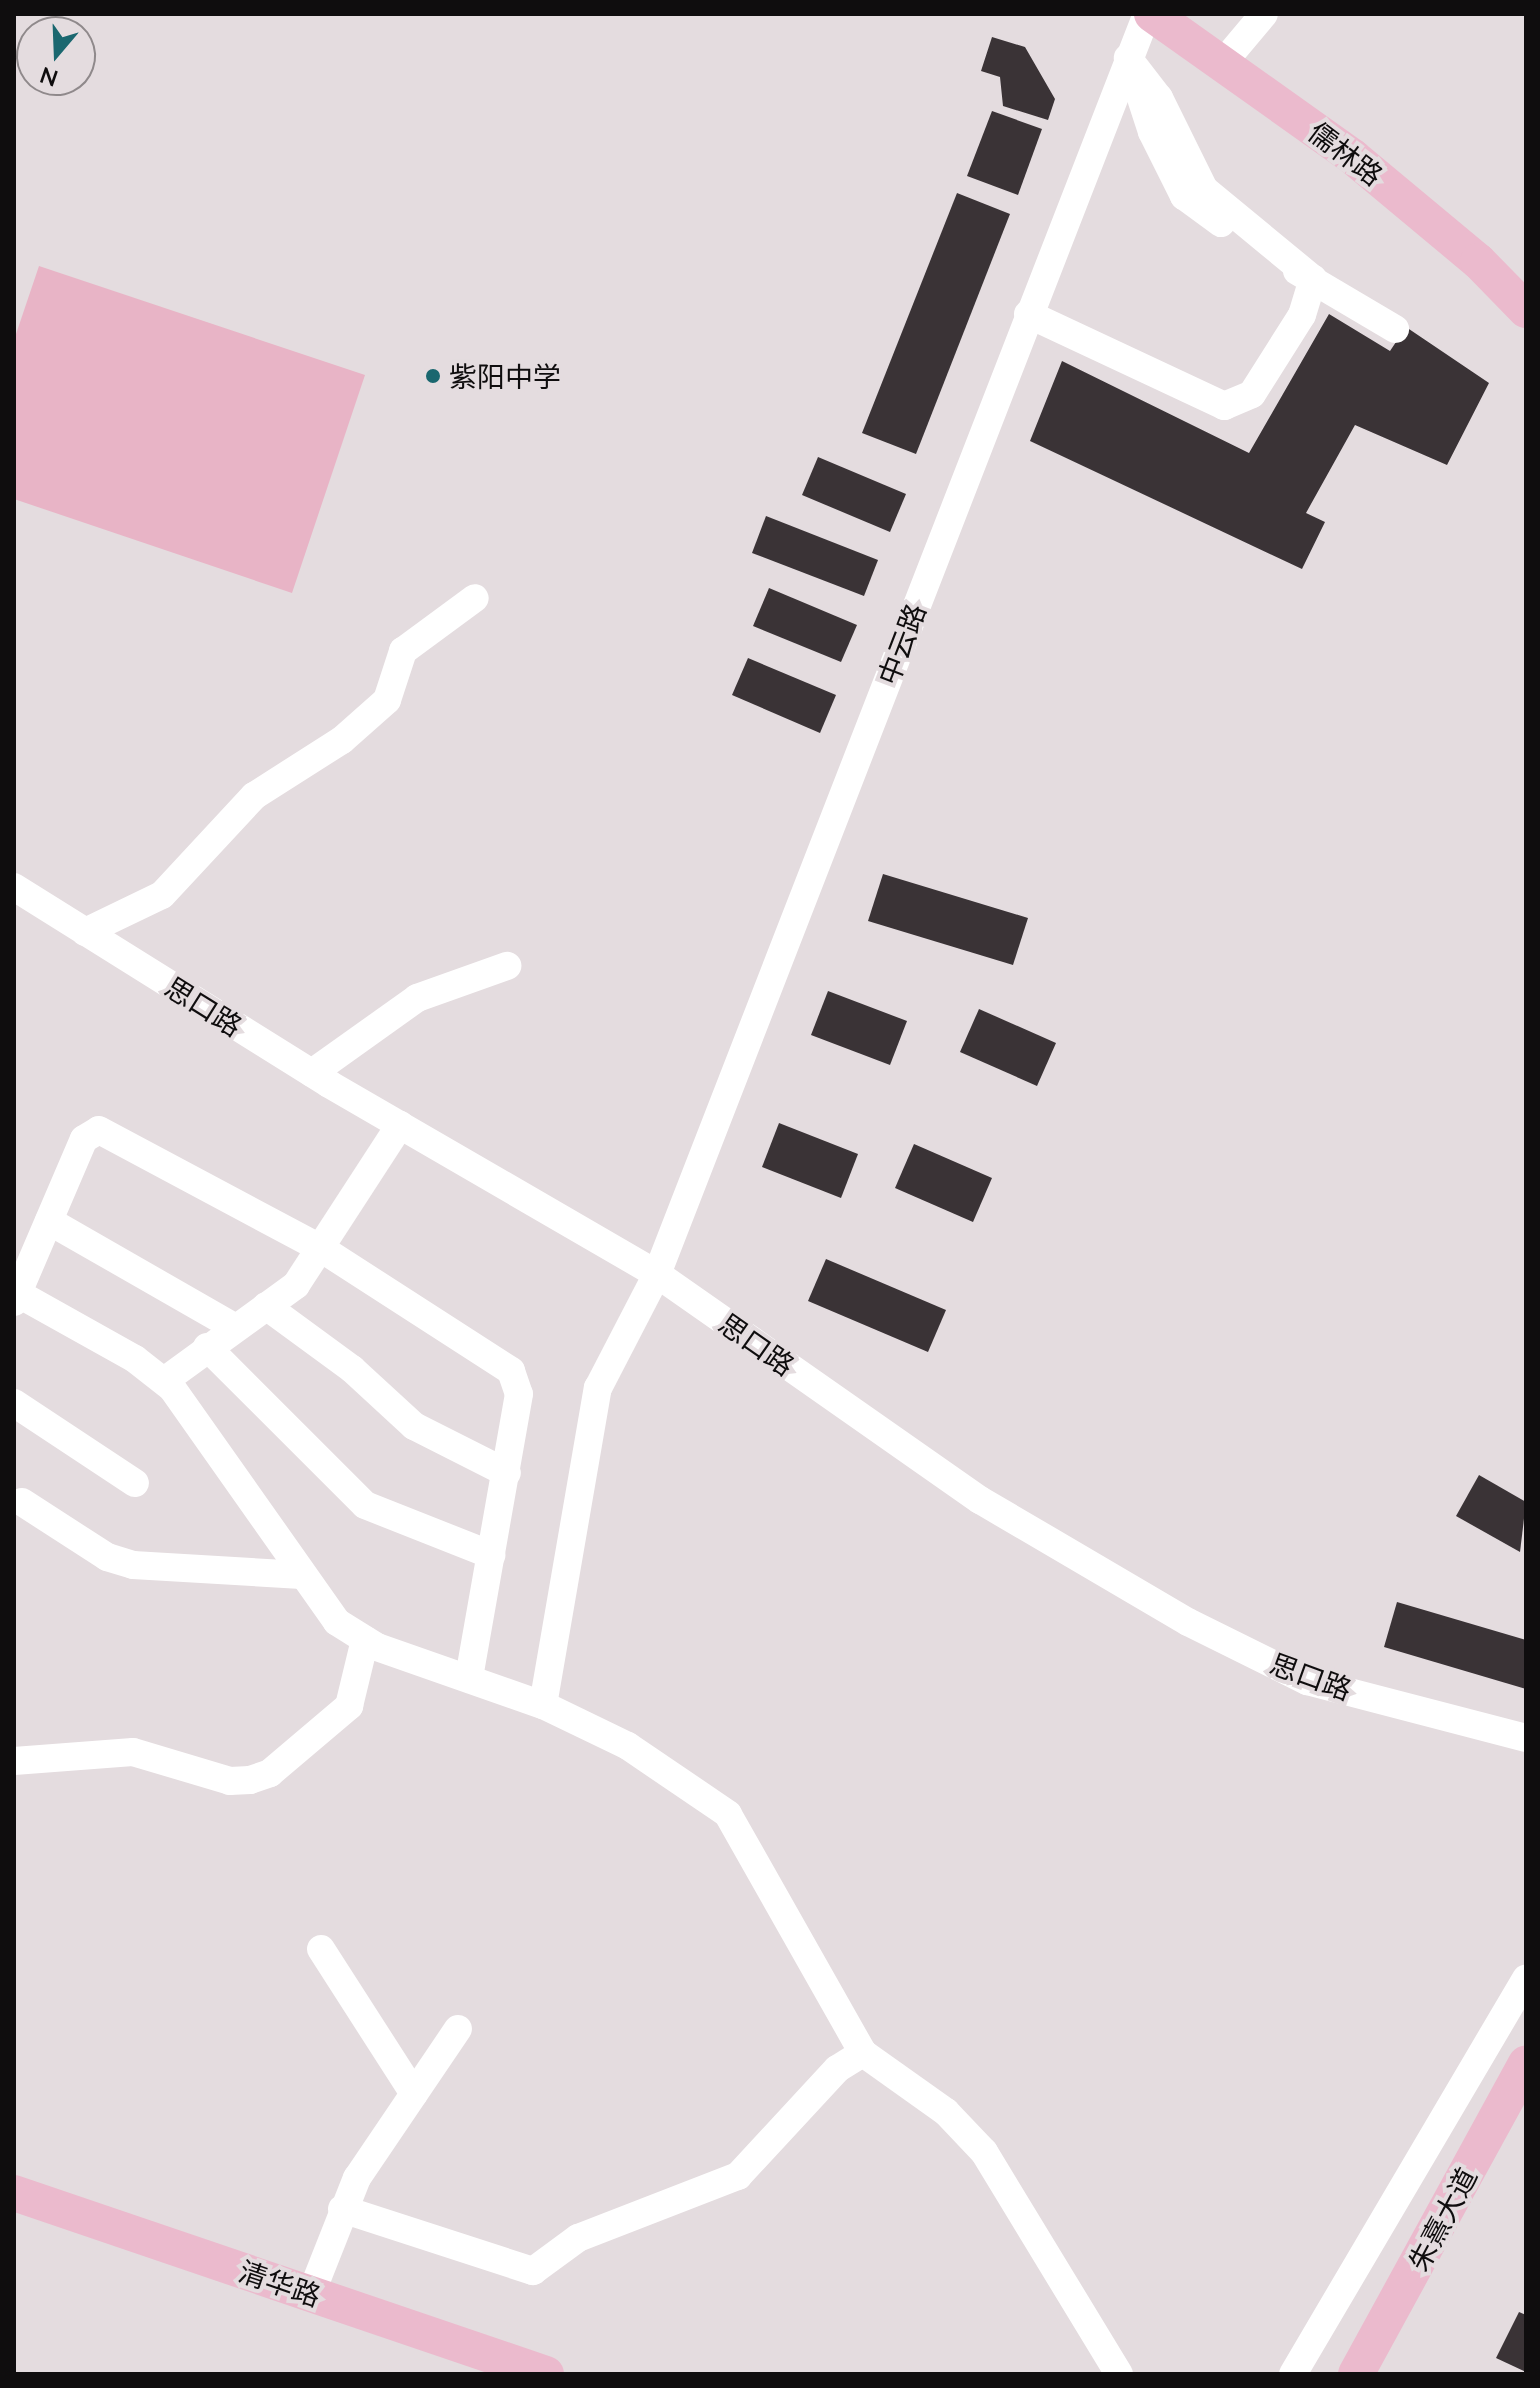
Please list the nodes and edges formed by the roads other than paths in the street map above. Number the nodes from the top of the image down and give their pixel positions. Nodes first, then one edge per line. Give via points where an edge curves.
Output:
1 (1149, 14) edge
2 (1264, 14) edge
3 (1128, 58) junction
4 (1222, 64) junction
5 (1313, 279) junction
6 (1524, 303) edge
7 (1028, 314) junction
8 (1395, 329) dead end
9 (475, 598) dead end
10 (14, 887) edge
11 (85, 932) junction
12 (507, 966) dead end
13 (312, 1073) junction
14 (400, 1125) junction
15 (49, 1221) junction
16 (322, 1249) junction
17 (657, 1274) junction
18 (15, 1297) edge
19 (266, 1306) junction
20 (234, 1327) junction
21 (207, 1347) junction
22 (164, 1381) junction
23 (14, 1403) edge
24 (507, 1473) junction
25 (135, 1483) dead end
26 (22, 1502) dead end
27 (491, 1555) junction
28 (302, 1575) junction
29 (365, 1640) junction
30 (469, 1679) junction
31 (543, 1705) junction
32 (1526, 1738) edge
33 (14, 1761) edge
34 (321, 1949) dead end
35 (1526, 1979) edge
36 (458, 2029) dead end
37 (863, 2053) junction
38 (1526, 2063) edge
39 (414, 2094) junction
40 (14, 2193) edge
41 (342, 2209) junction
42 (311, 2294) junction
43 (546, 2374) edge
44 (1119, 2374) edge
45 (1293, 2374) edge
46 (1356, 2374) edge

1 - 3 street, 中云路
1 - 4 main road, 儒林路
2 - 4 street
3 - 5 street via 1152,132 1184,196
3 - 7 street, 中云路
4 - 6 main road, 儒林路 via 1353,157
5 - 7 street via 1302,315 1252,394 1224,406
5 - 8 street
7 - 17 street, 中云路
9 - 11 street via 403,651 387,700 342,740 254,796 162,895
10 - 11 street, 思口路
11 - 13 street, 思口路
12 - 13 street via 417,998
13 - 14 street, 思口路
14 - 16 street
14 - 17 street, 思口路
15 - 16 street via 84,1139 99,1130
15 - 18 street
15 - 20 street
16 - 19 street via 296,1285
16 - 24 street via 511,1371 519,1394
17 - 31 street, 中云路 via 598,1388
17 - 32 street, 思口路 via 980,1500 1188,1622 1307,1681
18 - 22 street
19 - 20 street
19 - 24 street via 352,1369 414,1426
20 - 21 street
21 - 22 street
21 - 27 street via 365,1505
22 - 28 street
23 - 25 street
24 - 27 street
26 - 28 street via 107,1557 133,1565
27 - 30 street
28 - 29 street via 337,1622
29 - 30 street
29 - 33 street via 349,1706 270,1773 250,1780 230,1781 133,1752
30 - 31 street
31 - 37 street via 628,1746 728,1814
34 - 39 street
35 - 45 street
36 - 39 street
37 - 41 street via 837,2069 738,2176 578,2238 533,2271
37 - 44 street via 946,2112 984,2152
38 - 46 main road, 朱熹大道
39 - 41 street
40 - 42 main road, 清华路
41 - 42 street
42 - 43 main road, 清华路

